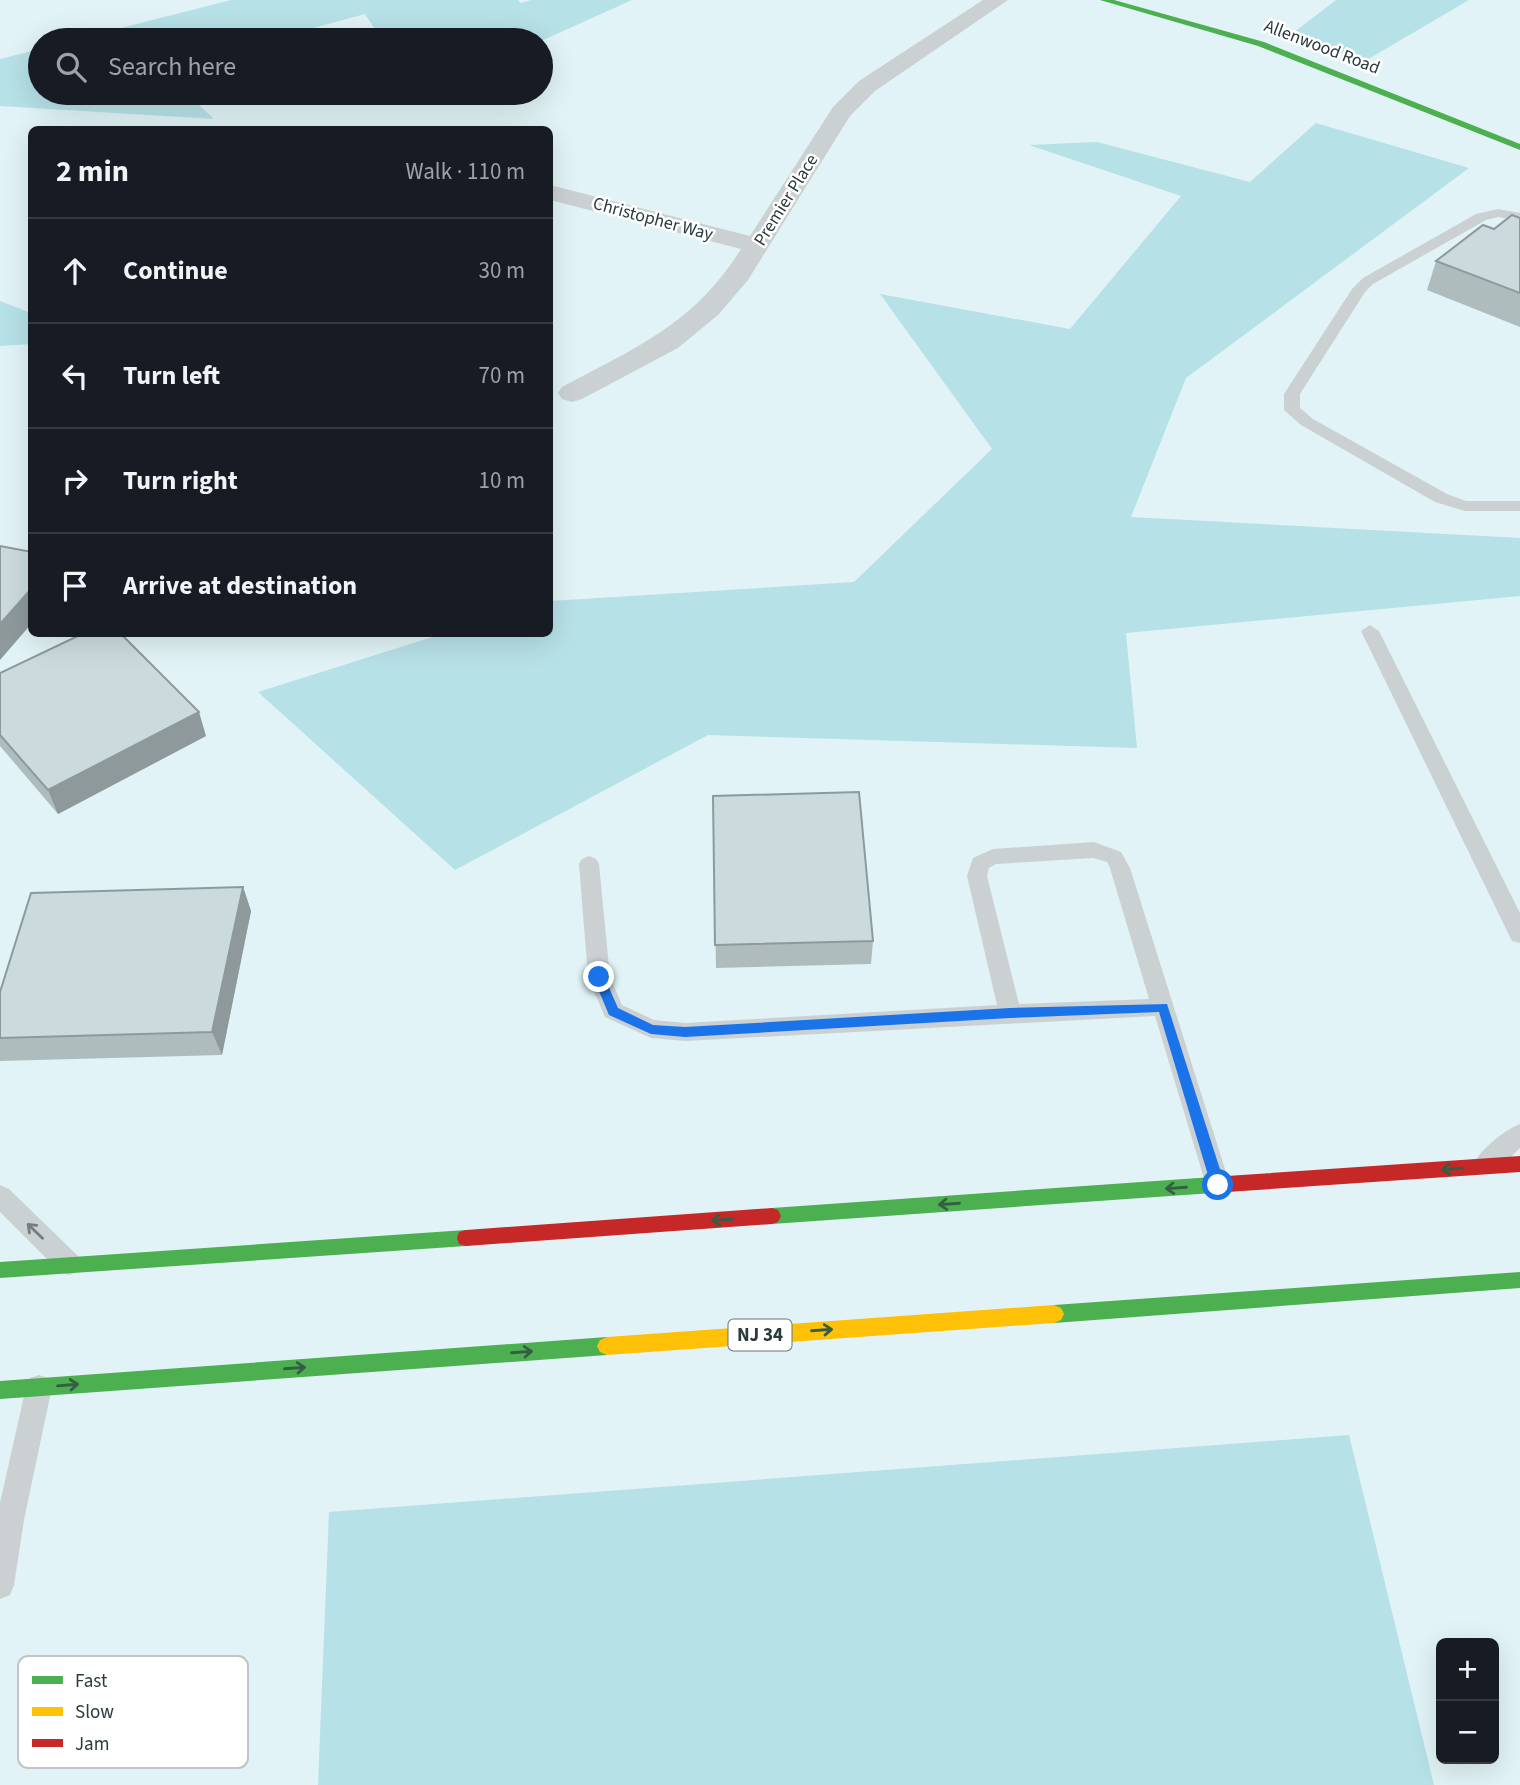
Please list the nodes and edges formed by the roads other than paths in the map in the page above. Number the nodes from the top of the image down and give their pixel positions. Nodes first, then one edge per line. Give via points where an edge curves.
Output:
1 (997, 0) edge
2 (1104, 0) edge
3 (1520, 147) edge
4 (553, 193) edge
5 (1520, 217) edge
6 (758, 245) junction
7 (572, 393) dead end
8 (1520, 506) edge
9 (1370, 631) dead end
10 (589, 864) dead end
11 (1520, 935) edge
12 (1163, 1007) junction
13 (1010, 1013) junction
14 (1520, 1133) edge
15 (1520, 1164) edge
16 (1484, 1166) junction
17 (1218, 1185) junction
18 (0, 1196) edge
19 (71, 1265) junction
20 (0, 1270) edge
21 (1520, 1280) edge
22 (39, 1387) junction
23 (0, 1390) edge
24 (0, 1585) edge

1 - 6 street, Premier Place via 867,86 841,112
2 - 3 main road, Allenwood Road via 1261,44
4 - 6 street, Christopher Way
5 - 8 lane via 1481,217 1368,281 1292,394 1292,410 1441,498 1465,506
6 - 7 street, Premier Place via 735,281 668,342
9 - 11 lane
10 - 13 lane via 599,977 613,1011 651,1030 685,1032
12 - 13 lane
12 - 13 lane via 1120,867 1114,857 1094,850 993,857 980,863 977,876
12 - 17 lane
14 - 16 lane
15 - 16 main road
16 -> 17 main road
17 -> 19 main road
19 -> 18 lane
19 - 20 main road
22 -> 21 main road, NJ 34
22 - 23 main road, NJ 34
22 - 24 lane

